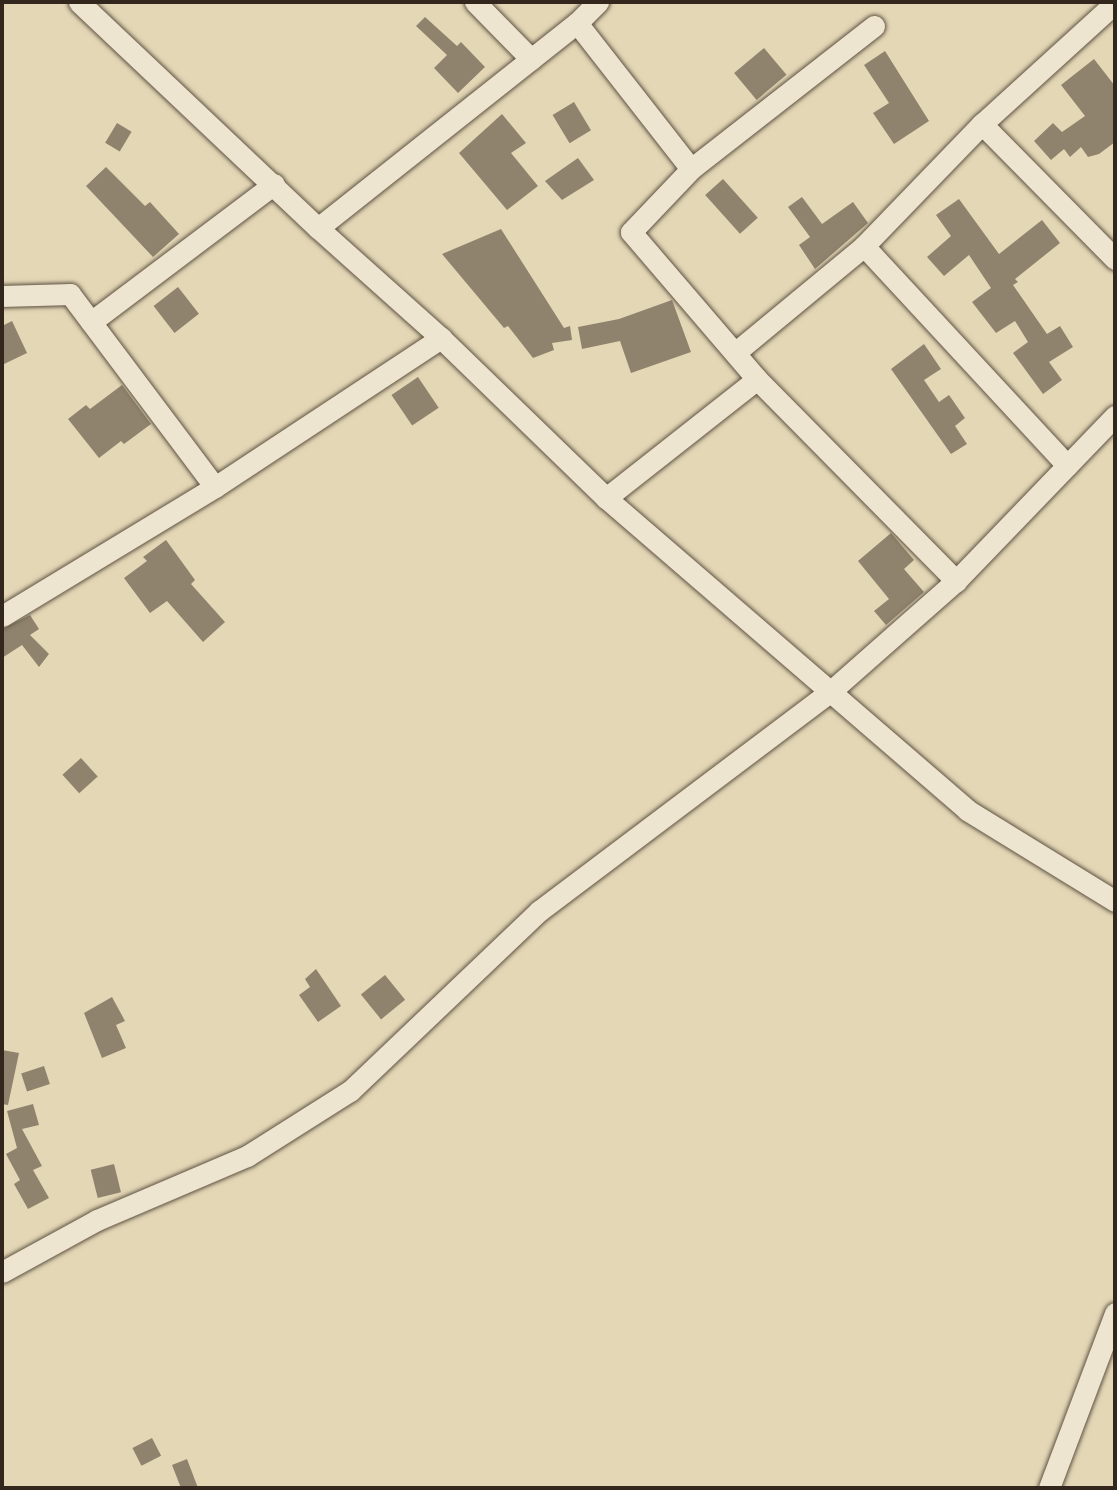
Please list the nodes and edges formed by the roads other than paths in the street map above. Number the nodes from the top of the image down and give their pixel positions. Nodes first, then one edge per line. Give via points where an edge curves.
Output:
1 (79, 2) edge
2 (475, 2) edge
3 (598, 2) edge
4 (1115, 2) edge
5 (577, 23) junction
6 (874, 26) dead end
7 (531, 59) junction
8 (982, 124) junction
9 (691, 169) junction
10 (274, 184) junction
11 (318, 228) junction
12 (864, 246) junction
13 (1115, 259) edge
14 (2, 296) edge
15 (91, 322) junction
16 (440, 338) junction
17 (736, 352) junction
18 (757, 379) junction
19 (1115, 416) edge
20 (1067, 466) junction
21 (215, 488) junction
22 (606, 498) junction
23 (956, 581) junction
24 (2, 615) edge
25 (830, 692) junction
26 (1115, 901) edge
27 (2, 1272) edge
28 (1115, 1312) edge
29 (1049, 1488) edge

1 - 10 street
2 - 7 street
3 - 5 street
4 - 8 street
5 - 7 street
5 - 9 street
6 - 9 street
7 - 11 street
8 - 12 street
8 - 13 street
9 - 17 street via 631,232
10 - 11 street
10 - 15 street
11 - 16 street
12 - 17 street
12 - 20 street
14 - 15 street via 70,293
15 - 21 street
16 - 21 street
16 - 22 street
17 - 18 street
18 - 22 street
18 - 23 street
19 - 20 street
20 - 23 street
21 - 24 street
22 - 25 street
23 - 25 street
25 - 26 street via 967,810
25 - 27 street via 539,911 350,1091 247,1156 97,1220
28 - 29 street

